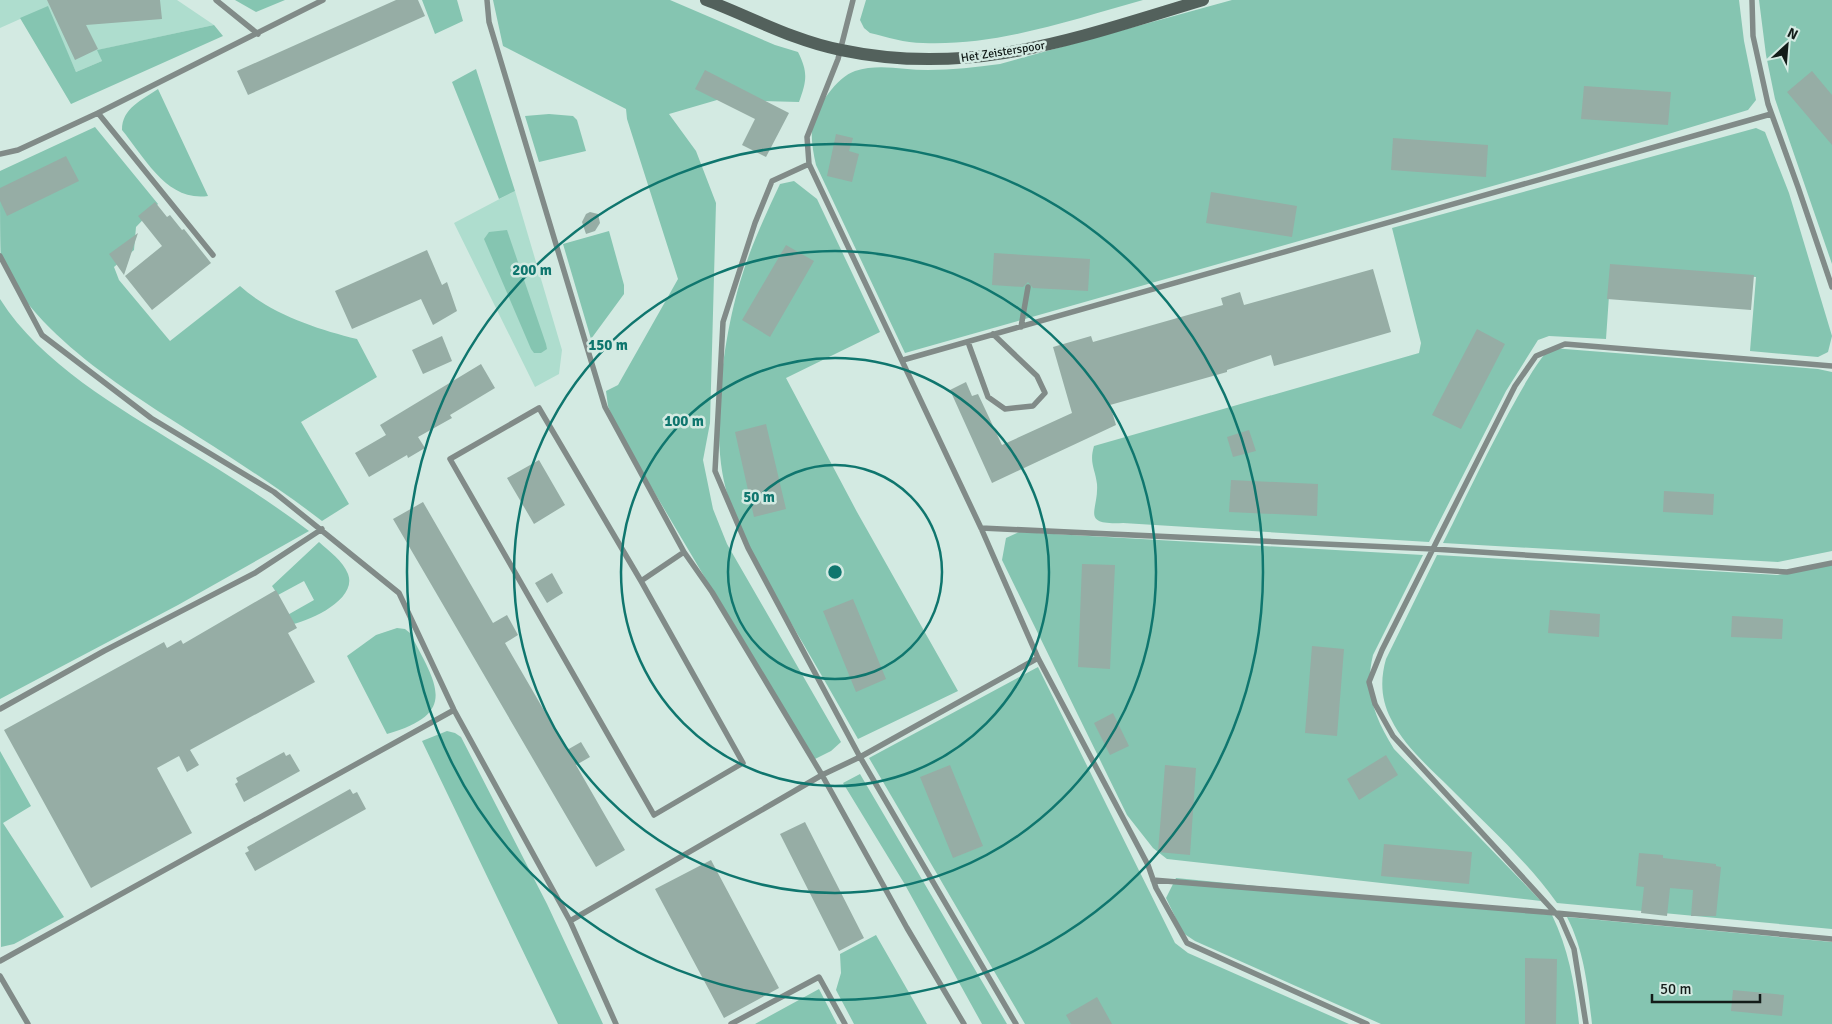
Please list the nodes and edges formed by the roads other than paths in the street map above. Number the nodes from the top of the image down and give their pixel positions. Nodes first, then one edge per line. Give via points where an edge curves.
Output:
1 (216, 0) edge
2 (323, 0) edge
3 (487, 0) edge
4 (706, 0) edge
5 (717, 0) edge
6 (853, 0) edge
7 (1203, 0) edge
8 (1752, 0) edge
9 (744, 15) junction
10 (258, 34) junction
11 (840, 50) junction
12 (98, 112) junction
13 (1771, 114) junction
14 (0, 154) edge
15 (810, 164) junction
16 (213, 255) dead end
17 (0, 256) edge
18 (1832, 287) edge
19 (1028, 288) dead end
20 (1021, 327) junction
21 (994, 334) junction
22 (968, 342) junction
23 (903, 360) junction
24 (1832, 366) edge
25 (981, 528) junction
26 (322, 529) junction
27 (1433, 549) junction
28 (684, 552) junction
29 (1832, 563) edge
30 (641, 581) junction
31 (1038, 658) junction
32 (0, 709) edge
33 (454, 710) junction
34 (860, 757) junction
35 (822, 775) junction
36 (1153, 880) junction
37 (1556, 913) junction
38 (570, 921) junction
39 (1832, 939) edge
40 (0, 961) edge
41 (0, 976) edge
42 (28, 1024) edge
43 (616, 1024) edge
44 (731, 1024) edge
45 (845, 1024) edge
46 (964, 1024) edge
47 (1016, 1024) edge
48 (1367, 1024) edge
49 (1586, 1024) edge

1 - 10 lane
2 - 10 lane
3 - 28 lane via 489,22 605,407
4 - 9 street, Het Zeisterspoor
5 - 9 street, Het Zeisterspoor
6 - 11 lane
7 - 11 street, Het Zeisterspoor via 1059,42 989,57 922,60
8 - 13 lane via 1754,36
9 - 11 street, Het Zeisterspoor via 785,33
10 - 12 lane
11 - 15 lane via 807,137
12 - 14 lane via 18,150
12 - 16 lane
13 - 18 lane
13 - 20 lane
15 - 23 lane
15 - 34 lane via 772,181 723,322 716,472 748,548
17 - 26 lane via 42,335 151,418 274,492
19 - 20 lane
20 - 21 lane
21 - 22 lane
21 - 22 lane via 1036,376 1045,393 1033,406 1005,409 988,397
22 - 23 lane
23 - 25 lane
24 - 27 lane via 1565,344 1536,356 1515,386
25 - 27 lane
25 - 31 lane
26 - 32 lane via 255,573
26 - 33 lane via 399,593
27 - 29 lane via 1787,572
27 - 37 lane via 1369,682 1375,704 1393,736
28 - 30 lane
28 - 35 lane via 712,592
30 - 30 lane via 743,763 654,815 450,459 539,408
31 - 34 lane
31 - 36 lane
33 - 38 lane
33 - 40 lane
34 - 35 lane
34 - 47 lane
35 - 38 lane
35 - 46 lane
36 - 37 lane
36 - 48 lane via 1187,944
37 - 39 lane
37 - 49 lane via 1574,949
38 - 43 lane
41 - 42 lane
44 - 45 lane via 819,977

